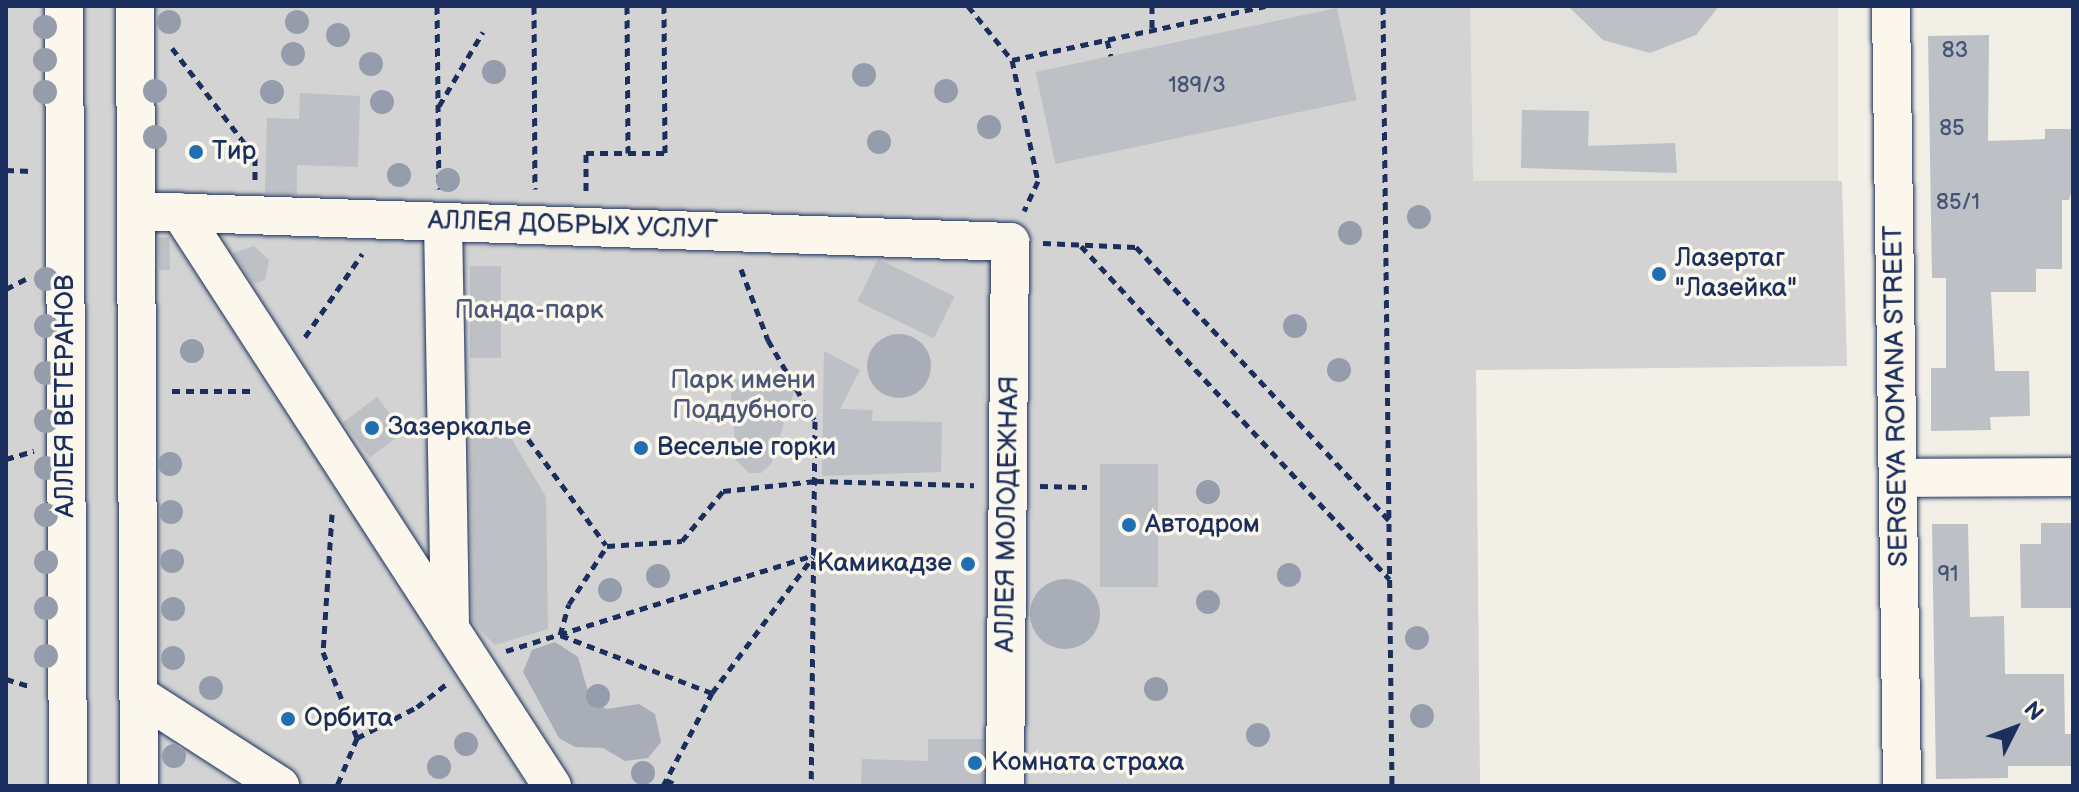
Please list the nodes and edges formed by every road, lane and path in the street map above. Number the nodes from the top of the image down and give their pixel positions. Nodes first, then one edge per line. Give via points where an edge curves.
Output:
1 (64, 6) edge
2 (135, 6) edge
3 (437, 6) edge
4 (534, 6) edge
5 (627, 6) edge
6 (664, 6) edge
7 (968, 6) edge
8 (1152, 6) edge
9 (1265, 6) edge
10 (1891, 6) edge
11 (1382, 7) edge
12 (1152, 30) junction
13 (483, 32) dead end
14 (1107, 40) junction
15 (169, 44) dead end
16 (1111, 56) dead end
17 (1012, 60) junction
18 (439, 107) junction
19 (586, 153) dead end
20 (628, 153) junction
21 (1038, 181) dead end
22 (136, 211) junction
23 (180, 212) junction
24 (255, 215) junction
25 (386, 220) junction
26 (442, 222) junction
27 (535, 225) junction
28 (727, 232) junction
29 (1010, 242) junction
30 (1080, 245) junction
31 (282, 370) junction
32 (137, 391) junction
33 (447, 428) junction
34 (336, 453) junction
35 (2073, 477) edge
36 (1898, 478) junction
37 (816, 481) junction
38 (1008, 486) junction
39 (1087, 487) dead end
40 (1390, 521) junction
41 (607, 546) junction
42 (814, 555) junction
43 (1390, 581) junction
44 (450, 629) junction
45 (560, 635) junction
46 (471, 662) junction
47 (712, 693) junction
48 (139, 695) junction
49 (357, 738) junction
50 (665, 783) edge
51 (68, 786) edge
52 (139, 786) edge
53 (280, 786) edge
54 (337, 786) edge
55 (552, 786) edge
56 (679, 786) edge
57 (811, 786) edge
58 (1005, 786) edge
59 (1392, 786) edge
60 (1902, 786) edge

1 - 51 street, АЛЛЕЯ ВЕТЕРАНОВ
2 - 22 street
3 - 18 path
4 - 27 path
5 - 20 path
6 - 20 path via 665,153
7 - 17 path
8 - 12 path
9 - 12 path
10 - 36 street, SERGEYA ROMANA STREET
11 - 40 path
12 - 14 path
13 - 18 path
14 - 16 path
14 - 17 path
15 - 24 path via 255,157
17 - 21 path
18 - 26 path
19 - 20 path
22 - 23 street, АЛЛЕЯ ДОБРЫХ УСЛУГ
22 - 32 street
23 - 24 street, АЛЛЕЯ ДОБРЫХ УСЛУГ
23 - 31 street
24 - 25 street, АЛЛЕЯ ДОБРЫХ УСЛУГ
25 - 26 street, АЛЛЕЯ ДОБРЫХ УСЛУГ
25 - 31 path
26 - 27 street, АЛЛЕЯ ДОБРЫХ УСЛУГ
26 - 33 street
27 - 28 street, АЛЛЕЯ ДОБРЫХ УСЛУГ
28 - 29 street, АЛЛЕЯ ДОБРЫХ УСЛУГ
28 - 37 path via 768,340 815,421
29 - 30 path
29 - 38 street, АЛЛЕЯ МОЛОДЕЖНАЯ
30 - 40 path via 1136,247
30 - 43 path
31 - 32 path via 266,391
31 - 34 street
32 - 48 street
33 - 41 path via 520,428
33 - 44 street
34 - 44 street
34 - 49 path via 323,652
35 - 36 street
36 - 60 street, SERGEYA ROMANA STREET
37 - 38 path
37 - 41 path via 723,491 682,541
37 - 42 path
38 - 39 path
38 - 58 street, АЛЛЕЯ МОЛОДЕЖНАЯ
40 - 43 path
41 - 45 path via 569,604
42 - 45 path
42 - 47 path
42 - 57 path
43 - 59 path
44 - 46 street
45 - 46 path
45 - 47 path
46 - 49 path via 417,707
46 - 55 street
47 - 50 path
48 - 52 street
48 - 53 street
49 - 54 path
50 - 56 path

